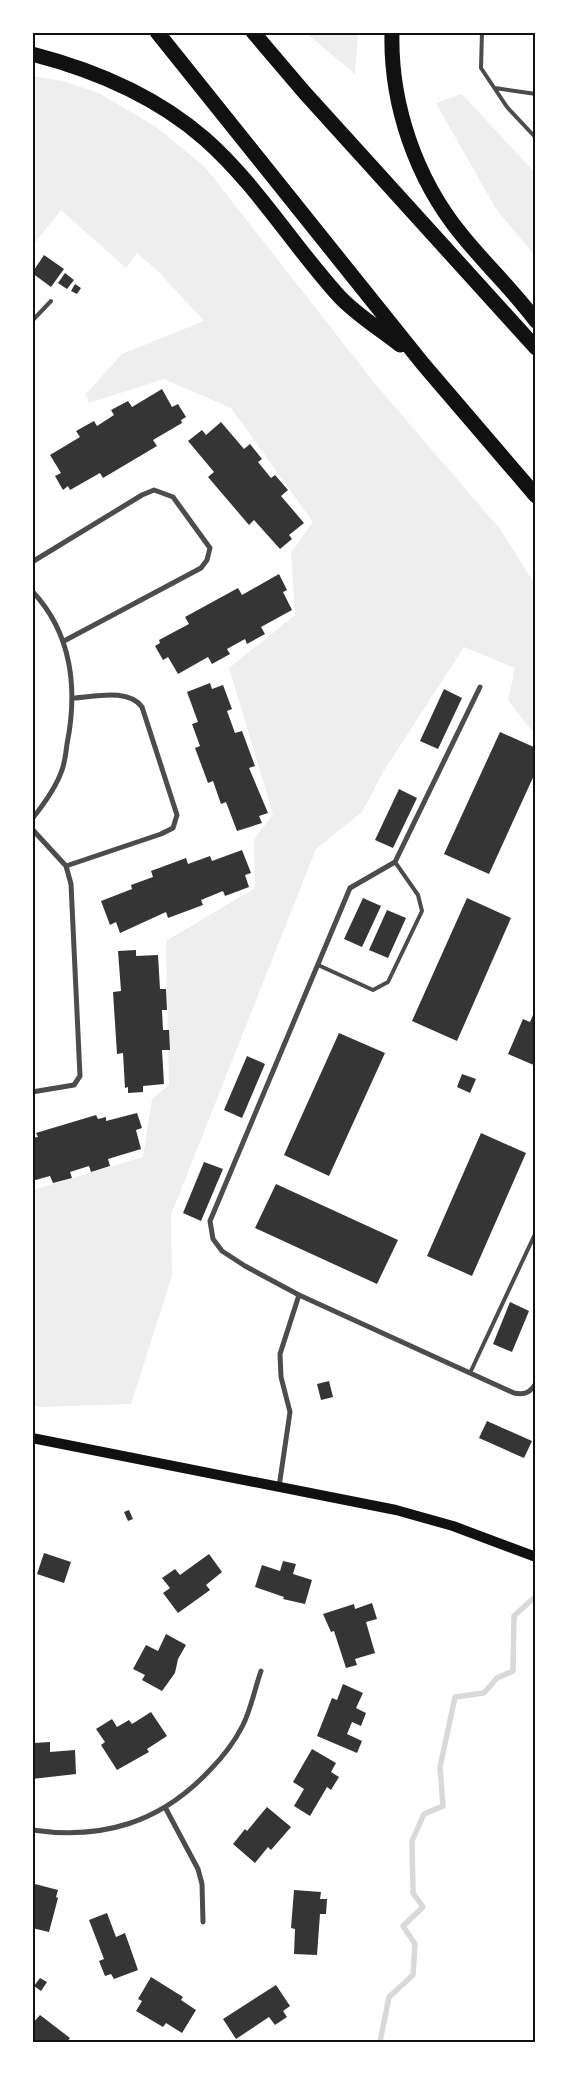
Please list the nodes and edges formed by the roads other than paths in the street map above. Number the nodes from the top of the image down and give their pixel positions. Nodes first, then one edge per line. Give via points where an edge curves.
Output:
1 (157, 32) edge
2 (253, 32) edge
3 (392, 32) edge
4 (482, 32) edge
5 (32, 54) edge
6 (495, 88) junction
7 (536, 94) edge
8 (536, 138) edge
9 (51, 301) dead end
10 (32, 321) edge
11 (536, 321) edge
12 (536, 348) edge
13 (423, 364) junction
14 (536, 496) edge
15 (32, 562) edge
16 (32, 591) edge
17 (64, 641) junction
18 (480, 687) dead end
19 (73, 698) junction
20 (32, 819) edge
21 (32, 829) edge
22 (395, 862) junction
23 (66, 866) junction
24 (318, 965) junction
25 (32, 1092) edge
26 (536, 1232) edge
27 (299, 1295) junction
28 (470, 1373) junction
29 (536, 1383) edge
30 (32, 1438) edge
31 (278, 1487) junction
32 (536, 1557) edge
33 (261, 1671) dead end
34 (166, 1809) junction
35 (32, 1830) edge
36 (203, 1922) dead end

1 - 13 highway
2 - 12 highway
3 - 11 highway via 402,114 425,177 450,220
4 - 6 lane via 481,68
5 - 13 highway via 111,81 149,100 192,129 244,180 339,296
6 - 7 lane
6 - 8 lane via 507,107
9 - 10 lane
13 - 14 highway
15 - 17 street via 154,490 173,498 210,548 201,568
16 - 17 street via 54,620
17 - 19 street via 71,669
18 - 22 street
19 - 20 street via 62,770
19 - 23 street via 116,696 137,700 177,815 173,828 162,834
21 - 23 street
22 - 24 street via 350,888
22 - 24 lane via 418,895 422,911 388,982 372,990
23 - 25 street via 73,901 80,1076 74,1086
24 - 27 street via 210,1221 213,1239 222,1251
26 - 28 lane
27 - 28 street
27 - 31 street via 280,1354 281,1377 290,1412
28 - 29 street via 514,1393 531,1391
30 - 31 main road
31 - 32 main road via 396,1510 453,1526
33 - 34 street via 244,1724 228,1752 196,1786
34 - 35 street via 108,1830 77,1833
34 - 36 street via 198,1869 202,1884

